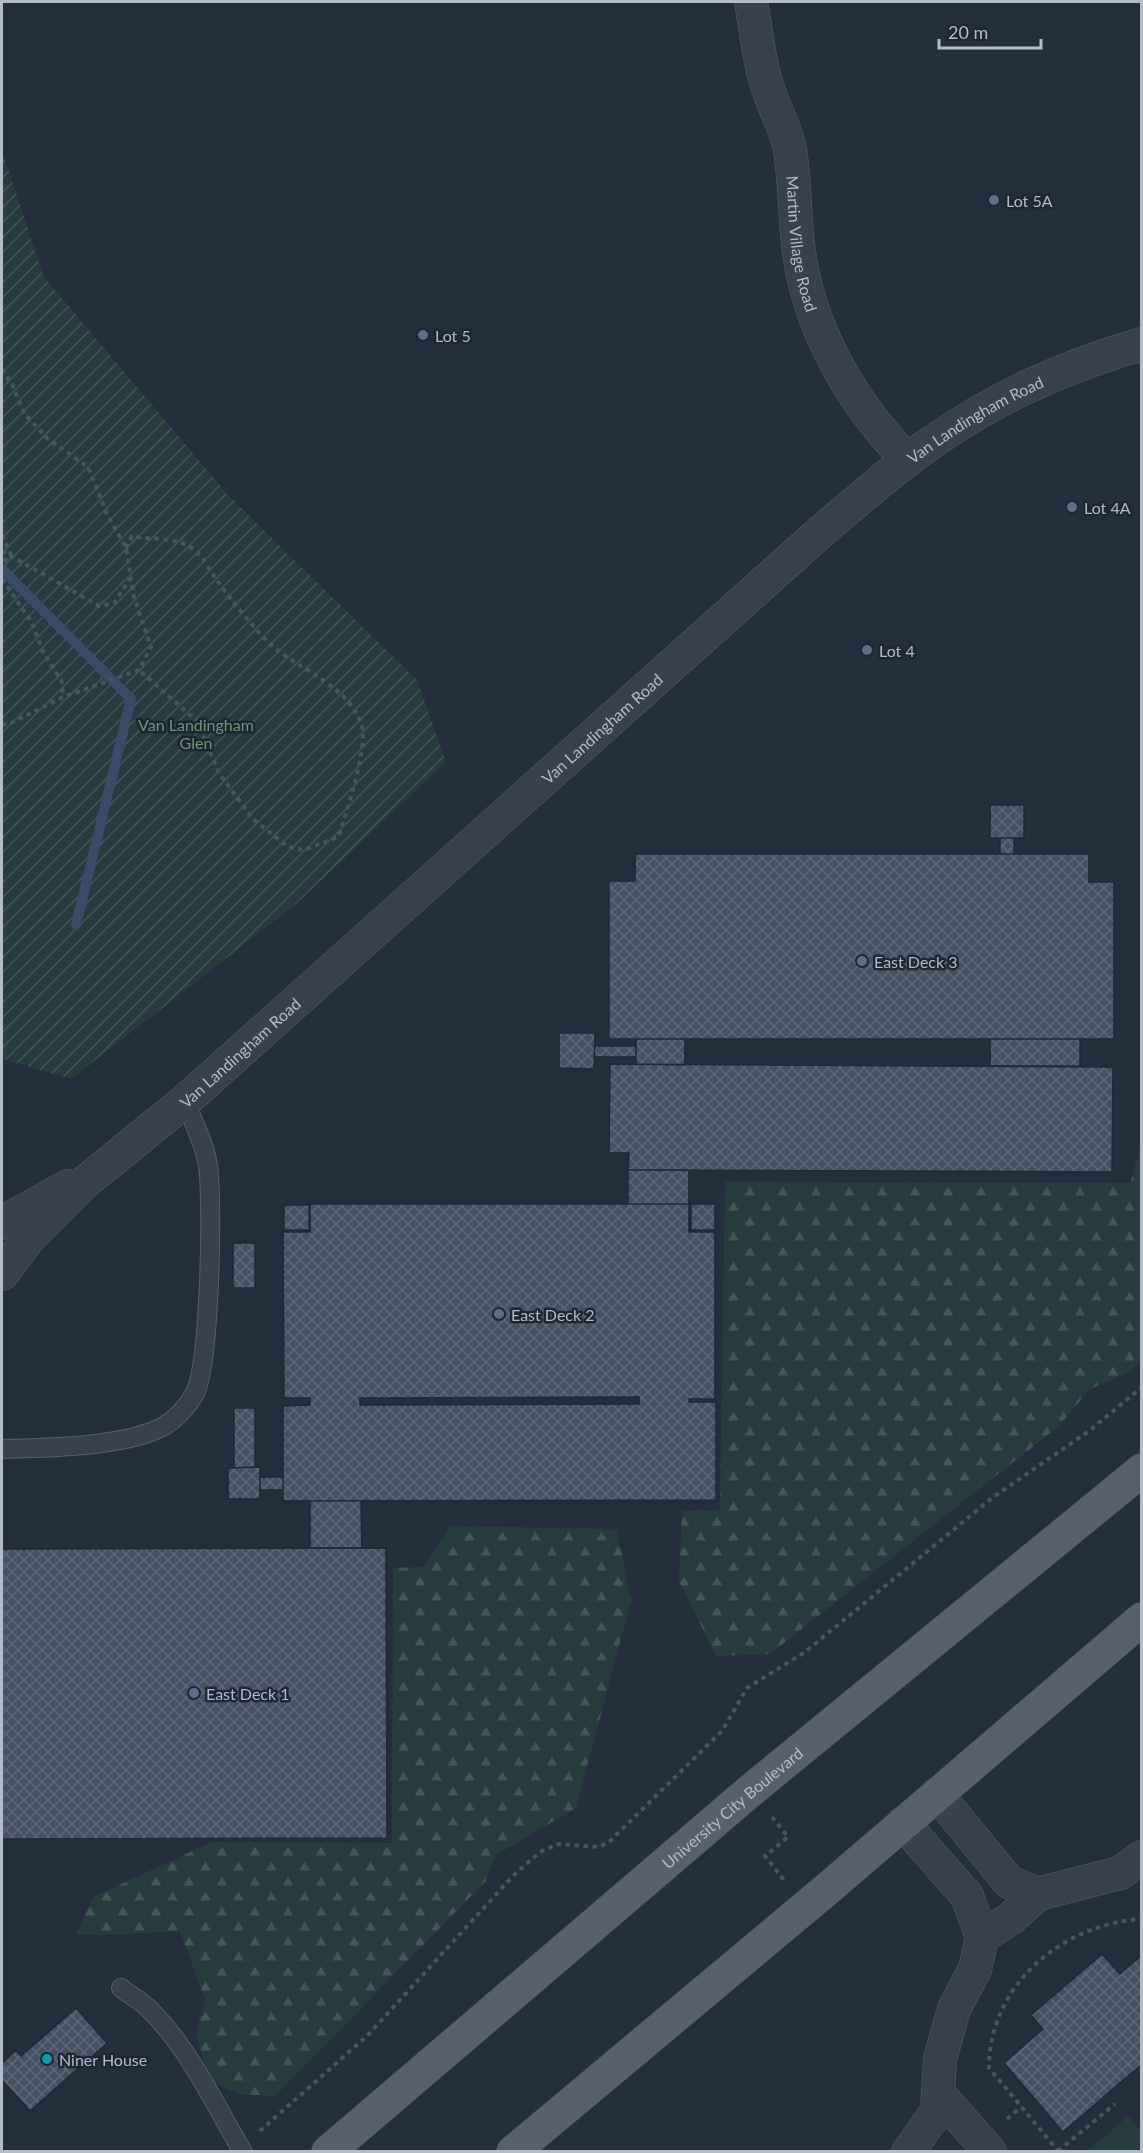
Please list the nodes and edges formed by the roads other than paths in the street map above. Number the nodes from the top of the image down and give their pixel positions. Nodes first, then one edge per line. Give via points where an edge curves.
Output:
1 (751, 2) edge
2 (1142, 344) edge
3 (908, 460) junction
4 (185, 1101) junction
5 (99, 1170) junction
6 (2, 1223) edge
7 (2, 1274) edge
8 (2, 1449) edge
9 (1142, 1470) edge
10 (1142, 1619) edge
11 (937, 1794) junction
12 (903, 1823) junction
13 (1142, 1857) edge
14 (1038, 1894) junction
15 (982, 1937) junction
16 (121, 1988) dead end
17 (940, 2095) junction
18 (241, 2148) edge
19 (328, 2151) edge
20 (513, 2151) edge
21 (908, 2151) edge
22 (990, 2151) edge

1 - 3 street, Martin Village Road via 765,82 784,125 790,151 800,260 817,323 829,352 854,391 886,437
2 - 3 street, Van Landingham Road via 1068,369 1024,389 969,418
3 - 4 street, Van Landingham Road via 816,536
4 - 5 street, Van Landingham Road
4 - 8 lane via 205,1152 209,1183 204,1359 195,1393 178,1415 143,1435
5 - 6 street, Van Landingham Road
5 - 7 street, Van Landingham Road via 28,1239
9 - 19 main road, University City Boulevard via 741,1799
10 - 11 main road
11 - 12 main road
11 - 14 street via 1008,1882
12 - 15 street via 967,1896
12 - 20 main road
13 - 14 street via 1120,1873
14 - 15 street
15 - 17 street via 975,1969 954,2009 942,2053
16 - 18 lane via 162,2022
17 - 21 street via 937,2112
17 - 22 street

